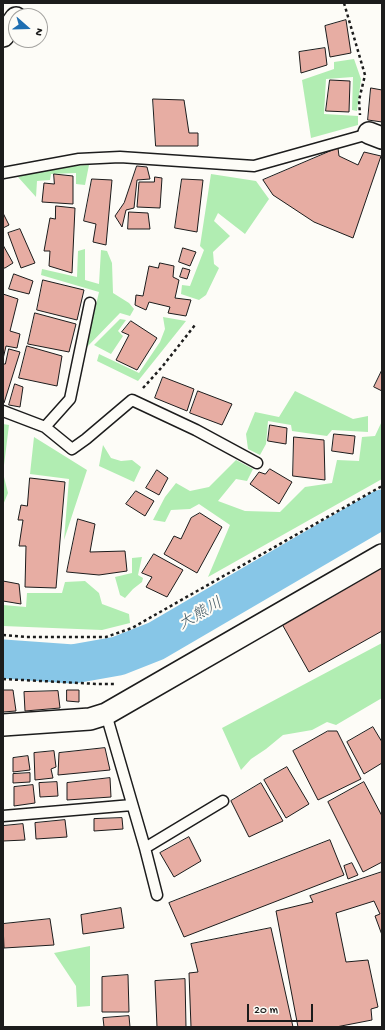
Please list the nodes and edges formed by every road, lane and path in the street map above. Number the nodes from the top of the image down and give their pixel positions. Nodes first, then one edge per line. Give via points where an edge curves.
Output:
1 (344, 3) edge
2 (378, 134) edge
3 (3, 173) edge
4 (90, 303) dead end
5 (195, 325) dead end
6 (132, 400) junction
7 (3, 411) edge
8 (45, 427) junction
9 (257, 463) dead end
10 (382, 486) edge
11 (382, 554) edge
12 (3, 635) edge
13 (3, 679) edge
14 (122, 683) dead end
15 (106, 714) junction
16 (3, 725) edge
17 (223, 800) dead end
18 (132, 805) junction
19 (3, 816) edge
20 (145, 848) junction
21 (157, 895) dead end

1 - 2 path via 365,75 359,100 360,119
2 - 3 lane via 254,166 120,157 79,159
4 - 8 lane via 70,399
5 - 6 path
6 - 8 lane via 72,449
6 - 9 lane via 196,430
7 - 8 lane
10 - 12 path via 132,628 106,637
11 - 15 street
13 - 14 path
15 - 16 street via 90,719
15 - 18 lane
17 - 20 lane
18 - 19 lane
18 - 20 lane
20 - 21 lane

